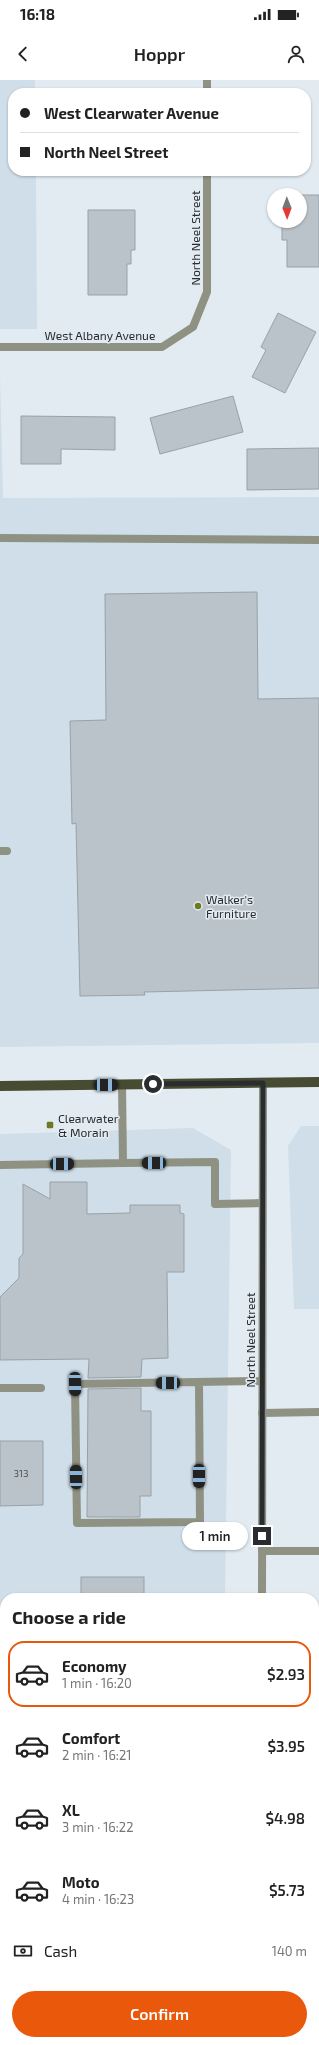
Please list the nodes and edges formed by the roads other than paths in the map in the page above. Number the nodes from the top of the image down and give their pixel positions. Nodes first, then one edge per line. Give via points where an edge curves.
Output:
1 (207, 176) edge
2 (193, 327) joint
3 (0, 347) edge
4 (0, 538) edge
5 (319, 540) edge
6 (319, 1082) edge
7 (263, 1083) junction
8 (122, 1085) junction
9 (0, 1086) edge
10 (123, 1163) junction
11 (0, 1165) edge
12 (262, 1202) junction
13 (262, 1381) junction
14 (199, 1383) junction
15 (0, 1388) edge
16 (41, 1388) dead end
17 (319, 1412) edge
18 (262, 1413) junction
19 (319, 1551) edge
20 (262, 1552) junction
21 (262, 1593) edge
22 (265, 2045) edge
23 (290, 2045) edge

1 - 2 street, North Neel Street via 207,292
2 - 3 street, West Albany Avenue via 162,347
4 - 5 street
6 - 7 main road
7 - 8 main road
7 - 12 street, North Neel Street
8 - 9 main road
8 - 10 street
10 - 11 street
10 - 12 street via 215,1162 215,1204
12 - 13 street, North Neel Street
13 - 14 street
13 - 18 street, North Neel Street
14 - 14 street via 75,1384 77,1524 200,1522
15 - 16 street
17 - 18 street
18 - 20 street, North Neel Street
19 - 20 street
20 - 21 street, North Neel Street
22 - 23 street

